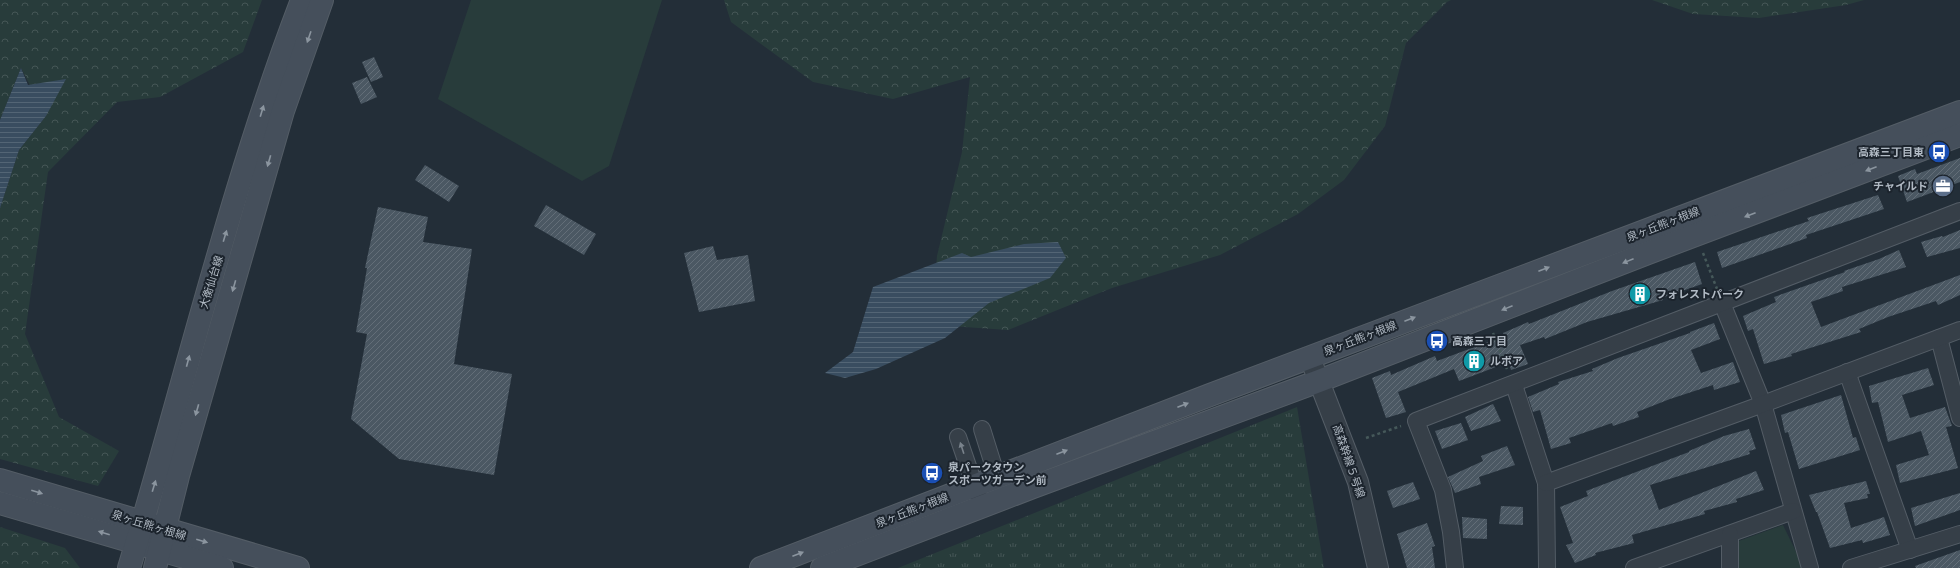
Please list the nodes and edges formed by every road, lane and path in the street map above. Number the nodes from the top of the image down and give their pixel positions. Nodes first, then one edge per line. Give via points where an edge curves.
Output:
1 (302, 0) edge
2 (322, 0) edge
3 (1960, 112) edge
4 (1960, 135) edge
5 (1960, 211) edge
6 (1702, 250) dead end
7 (1722, 303) junction
8 (1492, 330) dead end
9 (1960, 330) edge
10 (1939, 338) junction
11 (1310, 358) junction
12 (1847, 372) junction
13 (1319, 381) junction
14 (1514, 385) junction
15 (1763, 404) junction
16 (1960, 418) edge
17 (1416, 421) junction
18 (982, 429) dead end
19 (958, 437) dead end
20 (1366, 438) dead end
21 (997, 477) junction
22 (0, 480) edge
23 (1546, 483) junction
24 (974, 486) junction
25 (0, 502) edge
26 (982, 508) junction
27 (1793, 511) junction
28 (140, 533) junction
29 (1730, 534) junction
30 (1960, 534) edge
31 (160, 549) edge
32 (1910, 550) junction
33 (1641, 567) edge
34 (129, 568) edge
35 (222, 568) edge
36 (298, 568) edge
37 (761, 568) edge
38 (822, 568) edge
39 (1378, 568) edge
40 (1455, 568) edge
41 (1547, 568) edge
42 (1730, 568) edge
43 (1810, 568) edge
44 (1851, 568) edge

28 -> 1 main road, 大衡仙台線 via 199,320 241,181 276,68
2 -> 31 main road, 大衡仙台線 via 283,111 178,476
11 -> 3 main road, 泉ヶ丘熊ヶ根線
4 -> 13 main road, 泉ヶ丘熊ヶ根線
5 - 7 street
6 - 7 path
7 - 14 street
7 - 15 street
8 - 14 path
9 - 10 street
10 - 12 street
10 - 16 street
11 - 13 street, 高森幹線５号線
21 -> 11 main road, 泉ヶ丘熊ヶ根線
12 - 15 street
12 - 32 street
13 - 26 main road, 泉ヶ丘熊ヶ根線
13 - 39 street, 高森幹線５号線 via 1358,482
14 - 17 street
14 - 23 street
15 - 23 street
15 - 27 street
17 - 20 path
17 - 40 street via 1443,490
18 - 21 street
24 -> 19 street
21 - 24 main road, 泉ヶ丘熊ヶ根線
22 -> 28 main road, 泉ヶ丘熊ヶ根線
23 - 41 street
24 - 26 street
37 -> 24 main road, 泉ヶ丘熊ヶ根線
28 -> 25 main road, 泉ヶ丘熊ヶ根線
26 - 38 main road, 泉ヶ丘熊ヶ根線
27 - 29 street
27 - 43 street
28 - 31 main road, 泉ヶ丘熊ヶ根線
28 - 34 main road, 大衡仙台線
29 - 33 street
29 - 42 street
30 - 32 street
31 - 35 main road, 泉ヶ丘熊ヶ根線
31 -> 36 main road, 泉ヶ丘熊ヶ根線
32 - 44 street

